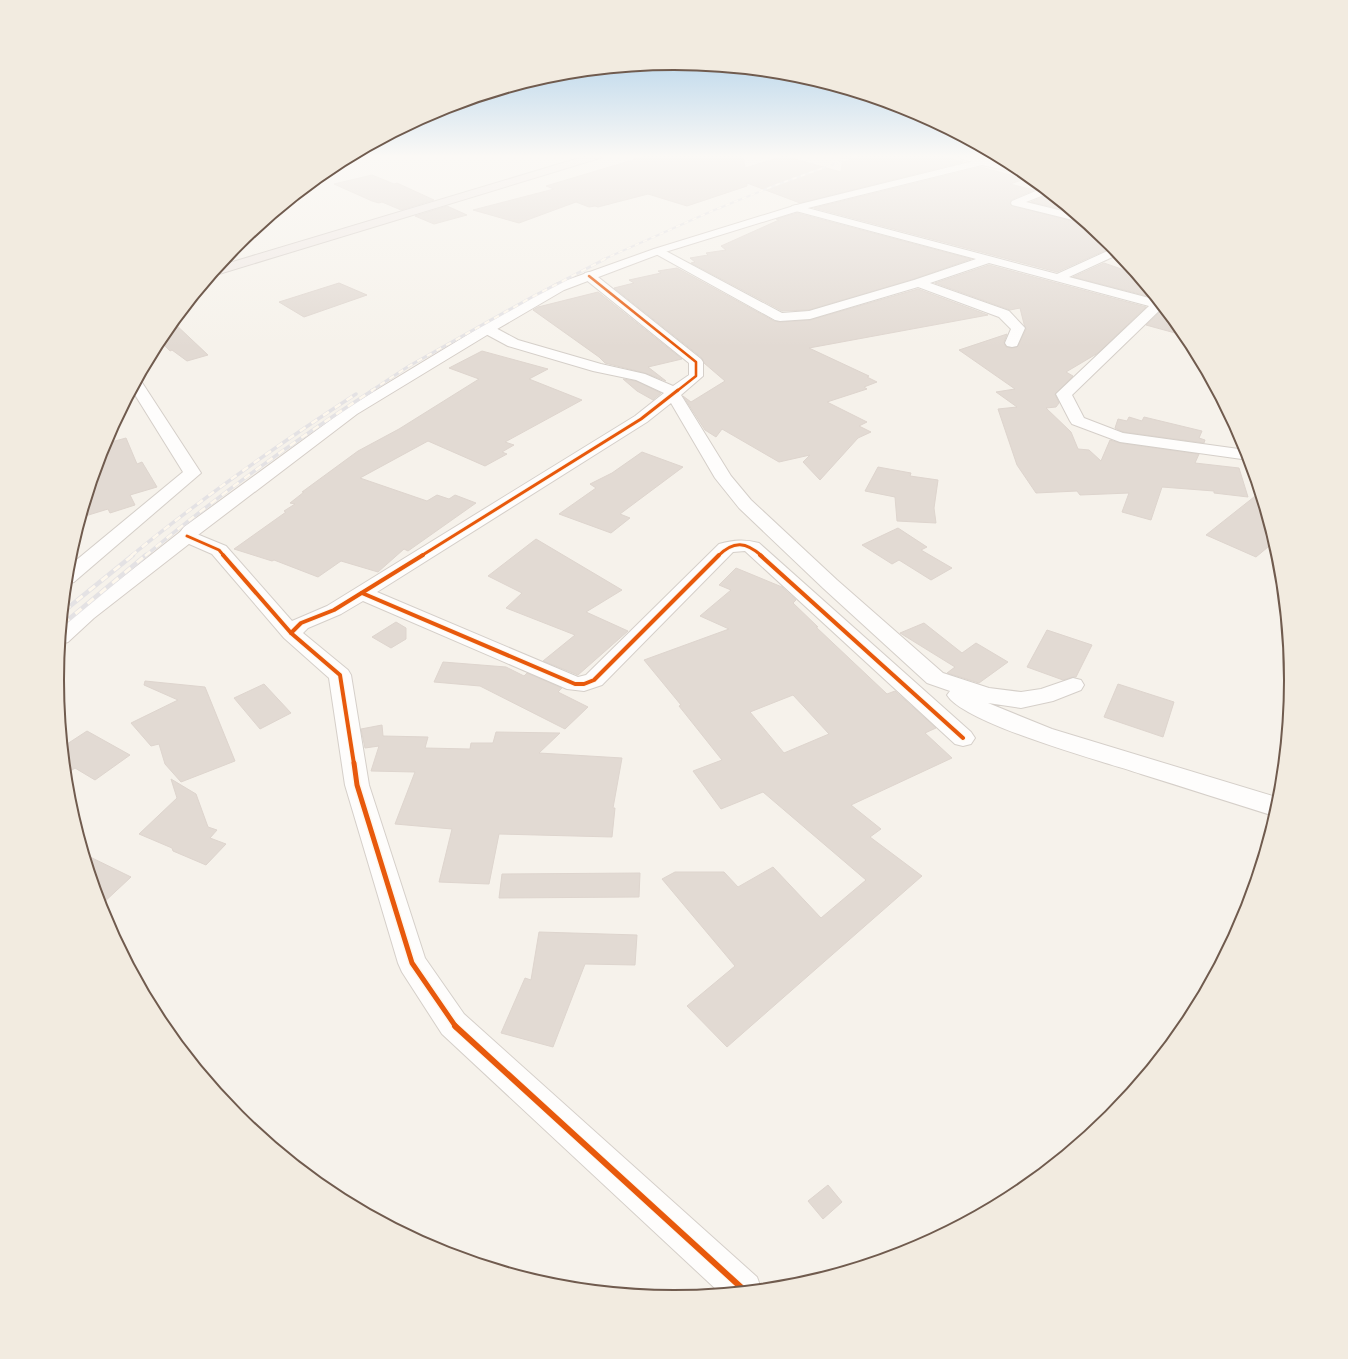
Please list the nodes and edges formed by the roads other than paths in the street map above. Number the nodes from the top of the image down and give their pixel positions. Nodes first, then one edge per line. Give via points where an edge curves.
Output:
1 (386, 219) edge
2 (759, 219) edge
3 (839, 219) edge
4 (658, 251) junction
5 (1111, 254) edge
6 (989, 259) junction
7 (223, 269) edge
8 (588, 276) junction
9 (1059, 277) junction
10 (918, 284) junction
11 (1154, 303) edge
12 (1156, 306) edge
13 (487, 329) junction
14 (1012, 343) dead end
15 (139, 388) edge
16 (673, 394) junction
17 (1241, 454) edge
18 (187, 536) junction
19 (74, 572) edge
20 (362, 593) junction
21 (66, 633) edge
22 (291, 633) junction
23 (935, 678) junction
24 (1073, 685) dead end
25 (962, 738) dead end
26 (1271, 805) edge
27 (739, 1285) edge

1 - 7 highway
2 - 4 street
3 - 6 street
4 - 8 street
4 - 10 street via 780,317 810,316
5 - 9 street
6 - 9 street
6 - 10 street
8 - 13 street via 560,287
8 - 16 street via 696,362 696,376
9 - 11 street
10 - 14 street via 1004,314 1018,328
12 - 17 street via 1064,394 1078,420 1120,437
13 - 16 street via 513,343 598,368 640,377
13 - 18 street via 352,411
15 - 19 street via 192,474
16 - 20 street via 641,419
16 - 23 street via 724,478 745,504
18 - 21 street
18 - 22 street via 219,550
20 - 22 street via 334,610 301,623
20 - 25 street via 575,684 584,684 594,680 726,548 744,545 752,547
22 - 27 street via 340,674 356,786 412,963 453,1024
23 - 24 street via 987,695 1021,700 1045,696
23 - 26 street via 981,709 1044,734

